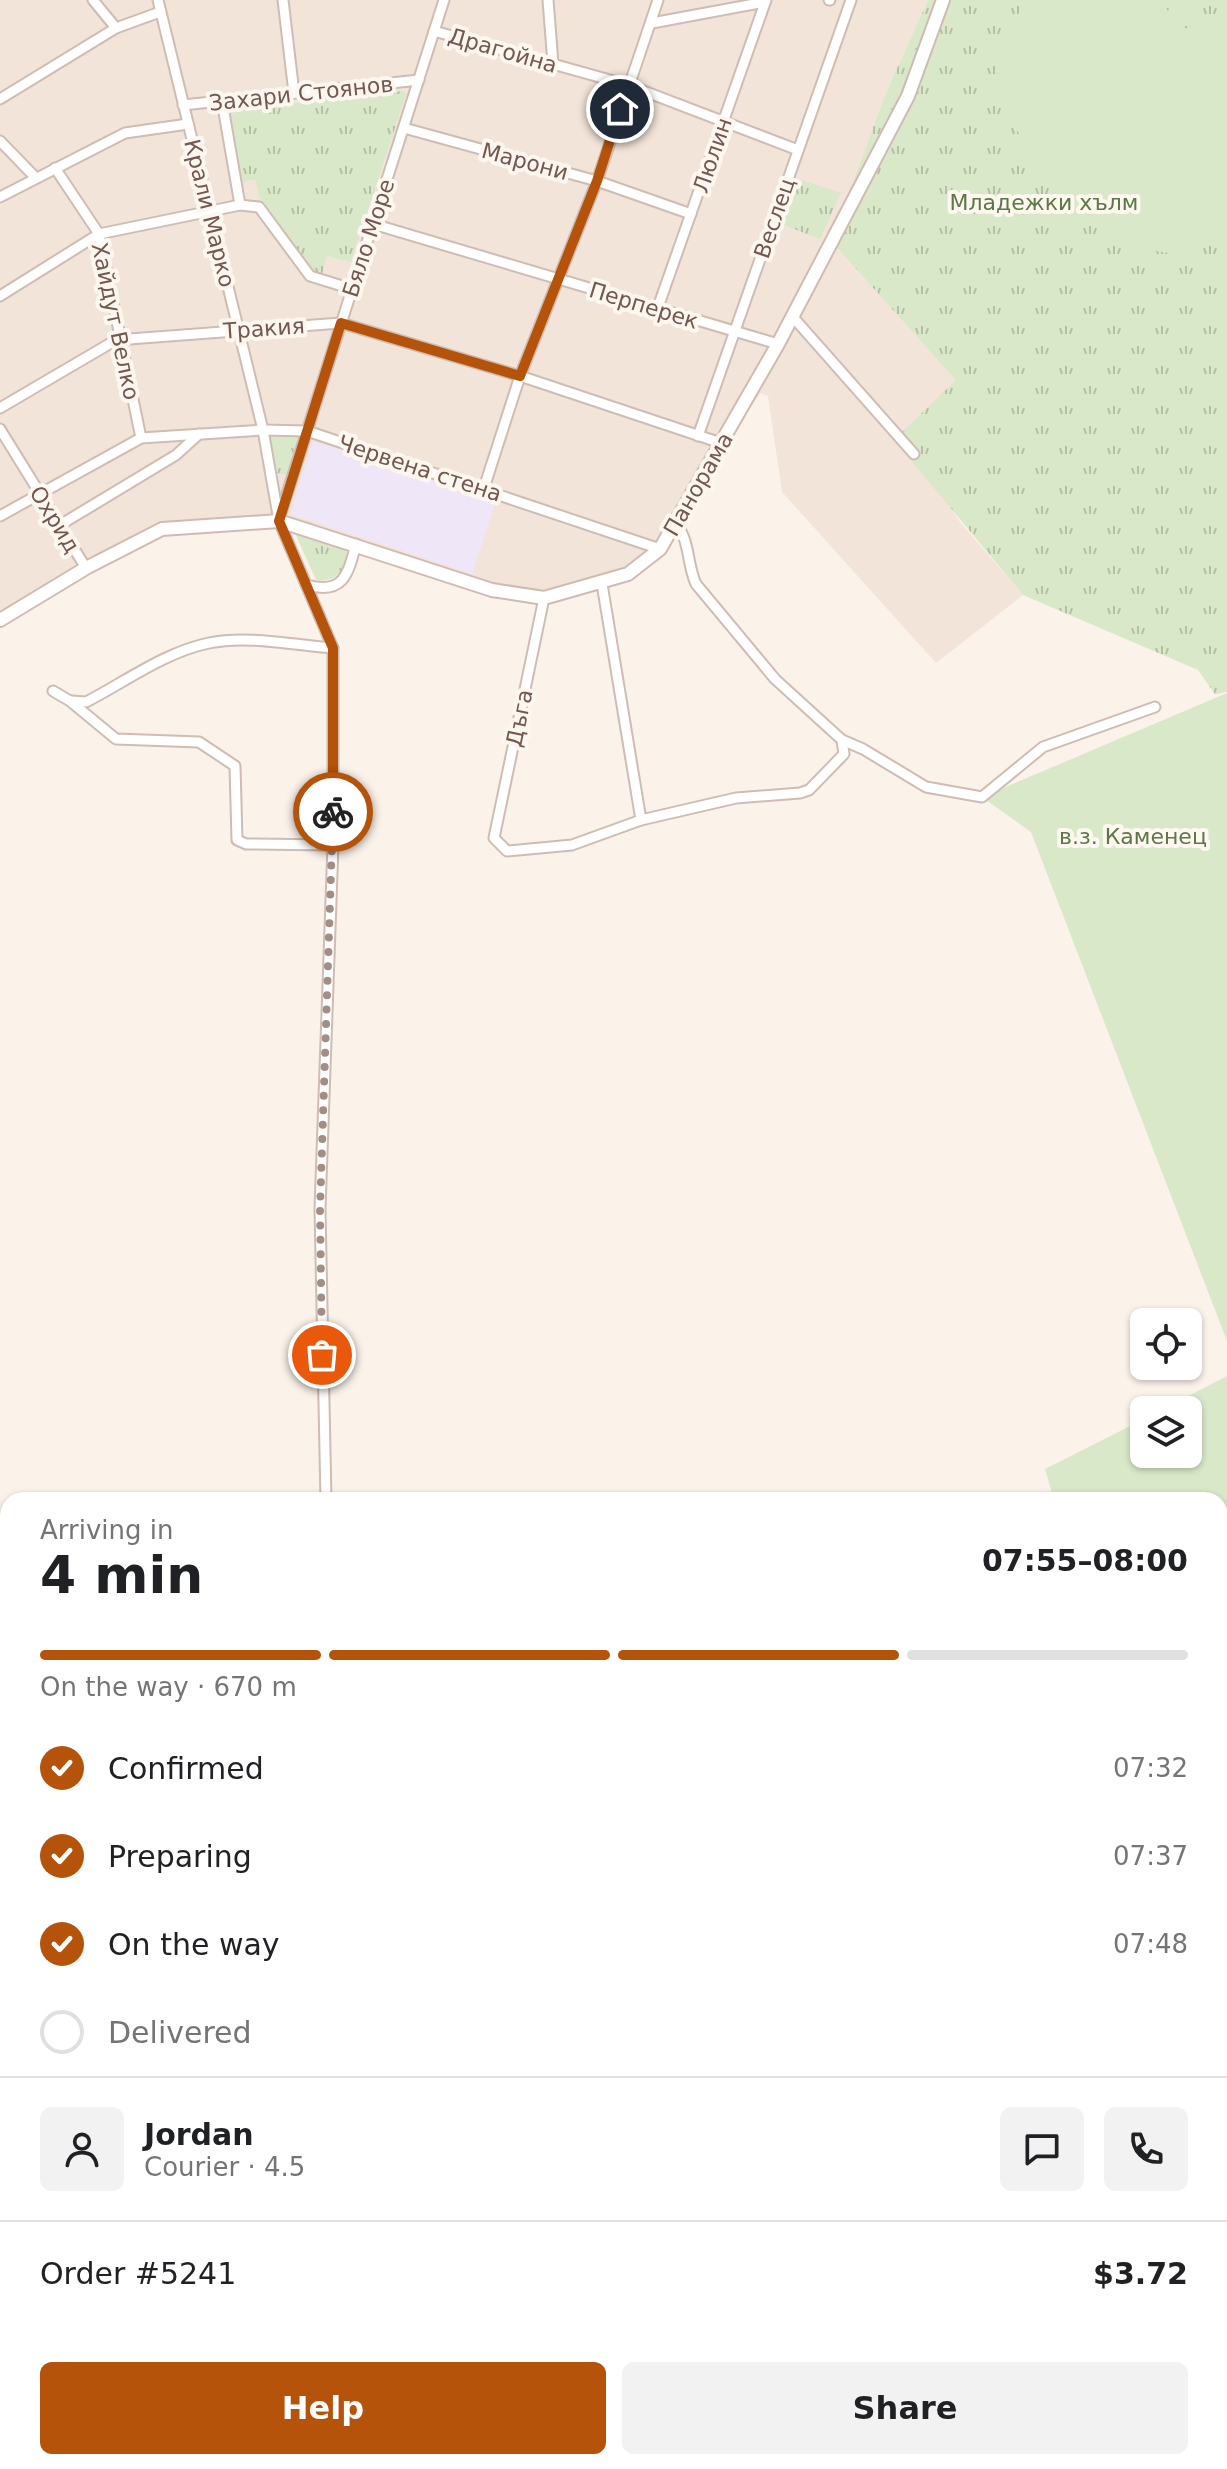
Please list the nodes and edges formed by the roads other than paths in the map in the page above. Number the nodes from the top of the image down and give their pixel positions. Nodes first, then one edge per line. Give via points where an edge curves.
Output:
1 (93, 0) edge
2 (158, 0) edge
3 (283, 0) edge
4 (444, 0) edge
5 (548, 0) edge
6 (658, 0) edge
7 (851, 0) edge
8 (943, 0) edge
9 (765, 1) edge
10 (160, 12) junction
11 (652, 23) junction
12 (116, 28) junction
13 (434, 31) junction
14 (553, 64) junction
15 (419, 80) junction
16 (628, 85) junction
17 (294, 93) junction
18 (0, 99) edge
19 (222, 101) junction
20 (183, 105) junction
21 (724, 121) junction
22 (188, 124) junction
23 (404, 128) junction
24 (0, 141) edge
25 (798, 150) junction
26 (55, 168) junction
27 (36, 178) junction
28 (597, 181) junction
29 (0, 197) edge
30 (240, 205) junction
31 (209, 210) junction
32 (691, 214) junction
33 (373, 224) junction
34 (99, 234) junction
35 (558, 278) junction
36 (352, 289) junction
37 (0, 296) edge
38 (657, 310) junction
39 (792, 316) junction
40 (341, 323) junction
41 (238, 329) junction
42 (735, 333) junction
43 (119, 339) junction
44 (778, 344) junction
45 (520, 376) junction
46 (0, 408) edge
47 (0, 429) edge
48 (263, 430) junction
49 (307, 431) junction
50 (199, 434) junction
51 (698, 436) junction
52 (141, 438) junction
53 (721, 443) junction
54 (914, 454) dead end
55 (484, 488) junction
56 (39, 495) junction
57 (0, 516) edge
58 (279, 521) junction
59 (676, 524) junction
60 (60, 525) junction
61 (356, 544) junction
62 (660, 549) junction
63 (86, 568) junction
64 (602, 584) junction
65 (307, 585) junction
66 (544, 598) junction
67 (0, 620) edge
68 (333, 648) junction
69 (53, 691) dead end
70 (70, 701) junction
71 (1155, 707) dead end
72 (842, 740) junction
73 (641, 820) junction
74 (333, 845) junction
75 (326, 1492) edge

1 - 12 street
2 - 10 street, Крали Марко
3 - 17 street
4 - 13 street, Бяло Море
5 - 14 street
6 - 11 street
7 - 25 street, Веслец
8 - 39 street, Панорама via 908,96
9 - 11 street
9 - 21 street, Люлин
10 - 12 street
10 - 20 street, Крали Марко
11 - 16 street
12 - 18 street
13 - 14 street, Драгойна
13 - 15 street, Бяло Море
14 - 16 street, Драгойна
15 - 17 street, Захари Стоянов
15 - 23 street, Бяло Море
16 - 21 street, Драгойна
16 - 28 street
17 - 19 street, Захари Стоянов
19 - 20 street, Захари Стоянов
19 - 30 street
20 - 22 street, Крали Марко
21 - 25 street, Драгойна
21 - 32 street, Люлин
22 - 26 street, Захари Стоянов via 125,133
22 - 31 street, Крали Марко
23 - 28 street, Марони
23 - 33 street, Бяло Море
24 - 27 street
25 - 42 street, Веслец
26 - 27 street, Захари Стоянов
26 - 34 street, Хайдут Велко
27 - 29 street, Захари Стоянов
28 - 32 street, Марони
28 - 35 street
30 - 31 street
30 - 36 street via 259,207 310,276
31 - 34 street
31 - 41 street, Крали Марко
32 - 38 street, Люлин
33 - 35 street, Перперек
33 - 36 street, Бяло Море
34 - 37 street
34 - 43 street, Хайдут Велко
35 - 38 street, Перперек
35 - 45 street
36 - 40 street, Бяло Море
38 - 42 street, Перперек
39 - 44 street, Панорама
39 - 54 street
40 - 41 street, Тракия
40 - 45 street, Тракия
40 - 49 street, Бяло Море
41 - 43 street, Тракия
41 - 48 street, Крали Марко
42 - 44 street, Перперек
42 - 51 street, Веслец
43 - 46 street, Тракия
43 - 52 street, Хайдут Велко
44 - 53 street, Панорама
45 - 51 street, Тракия
45 - 55 street
47 - 56 street, Охрид
48 - 49 street, Червена стена
48 - 50 street, Червена стена
48 - 58 street, Крали Марко
49 - 55 street, Червена стена
49 - 58 street, Бяло Море
50 - 52 street, Червена стена
50 - 60 street via 176,455
51 - 53 street, Тракия
52 - 56 street, Червена стена
53 - 59 street, Панорама
55 - 62 street, Червена стена
56 - 57 street, Червена стена
56 - 60 street, Охрид
58 - 61 street, Панорама
58 - 63 street, Панорама via 162,529
58 - 65 street, Крали Марко
59 - 62 street, Панорама
59 - 72 street via 684,534 690,572 717,613 775,679
60 - 63 street, Охрид
61 - 65 street via 338,584 325,590
61 - 66 street, Панорама via 492,590
62 - 64 street, Панорама via 628,574
63 - 67 street, Панорама
64 - 66 street, Панорама
64 - 73 street
65 - 68 street, Крали Марко
66 - 73 street, Дъга via 494,838 507,851 572,845
68 - 70 street via 240,640 209,643 175,653 86,702
68 - 74 street
69 - 70 street
70 - 74 street via 116,739 199,742 235,766 237,840
71 - 72 street via 1043,747 982,797 926,787
72 - 73 street via 844,754 809,790 736,798
74 - 75 street via 320,1209

